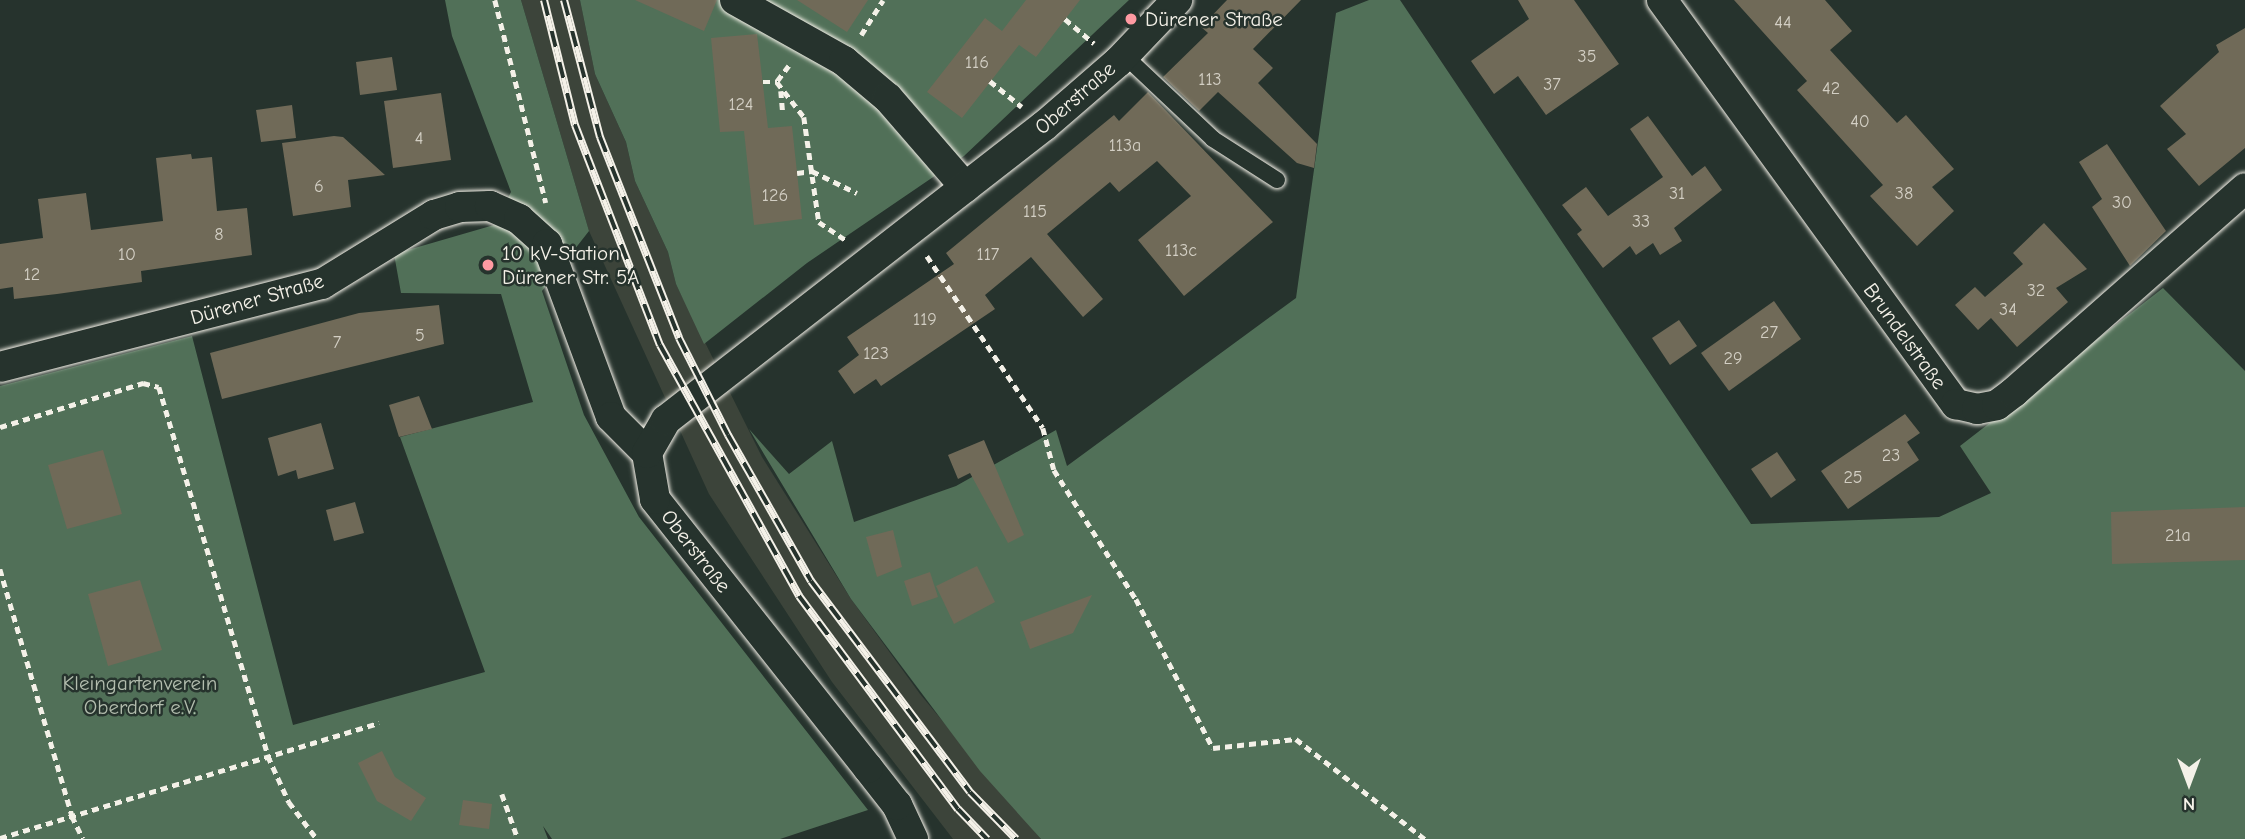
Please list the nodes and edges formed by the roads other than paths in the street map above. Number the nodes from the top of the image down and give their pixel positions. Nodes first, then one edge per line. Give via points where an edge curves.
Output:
1 (735, 0) edge
2 (1177, 0) edge
3 (1662, 0) edge
4 (1124, 55) junction
5 (1277, 180) dead end
6 (965, 187) junction
7 (2245, 188) edge
8 (0, 367) edge
9 (647, 453) junction
10 (913, 839) edge

1 - 6 street via 844,61 888,98
2 - 4 street, Oberstraße
3 - 7 street, Brundelstraße via 1956,404 1977,410 1997,405
4 - 5 lane via 1213,139
4 - 6 street, Oberstraße via 1044,126
6 - 9 street, Oberstraße via 666,420
8 - 9 street, Dürener Straße via 322,284 355,267 409,228 460,207 504,211 547,244 611,418
9 - 10 street, Oberstraße via 655,499 897,806

